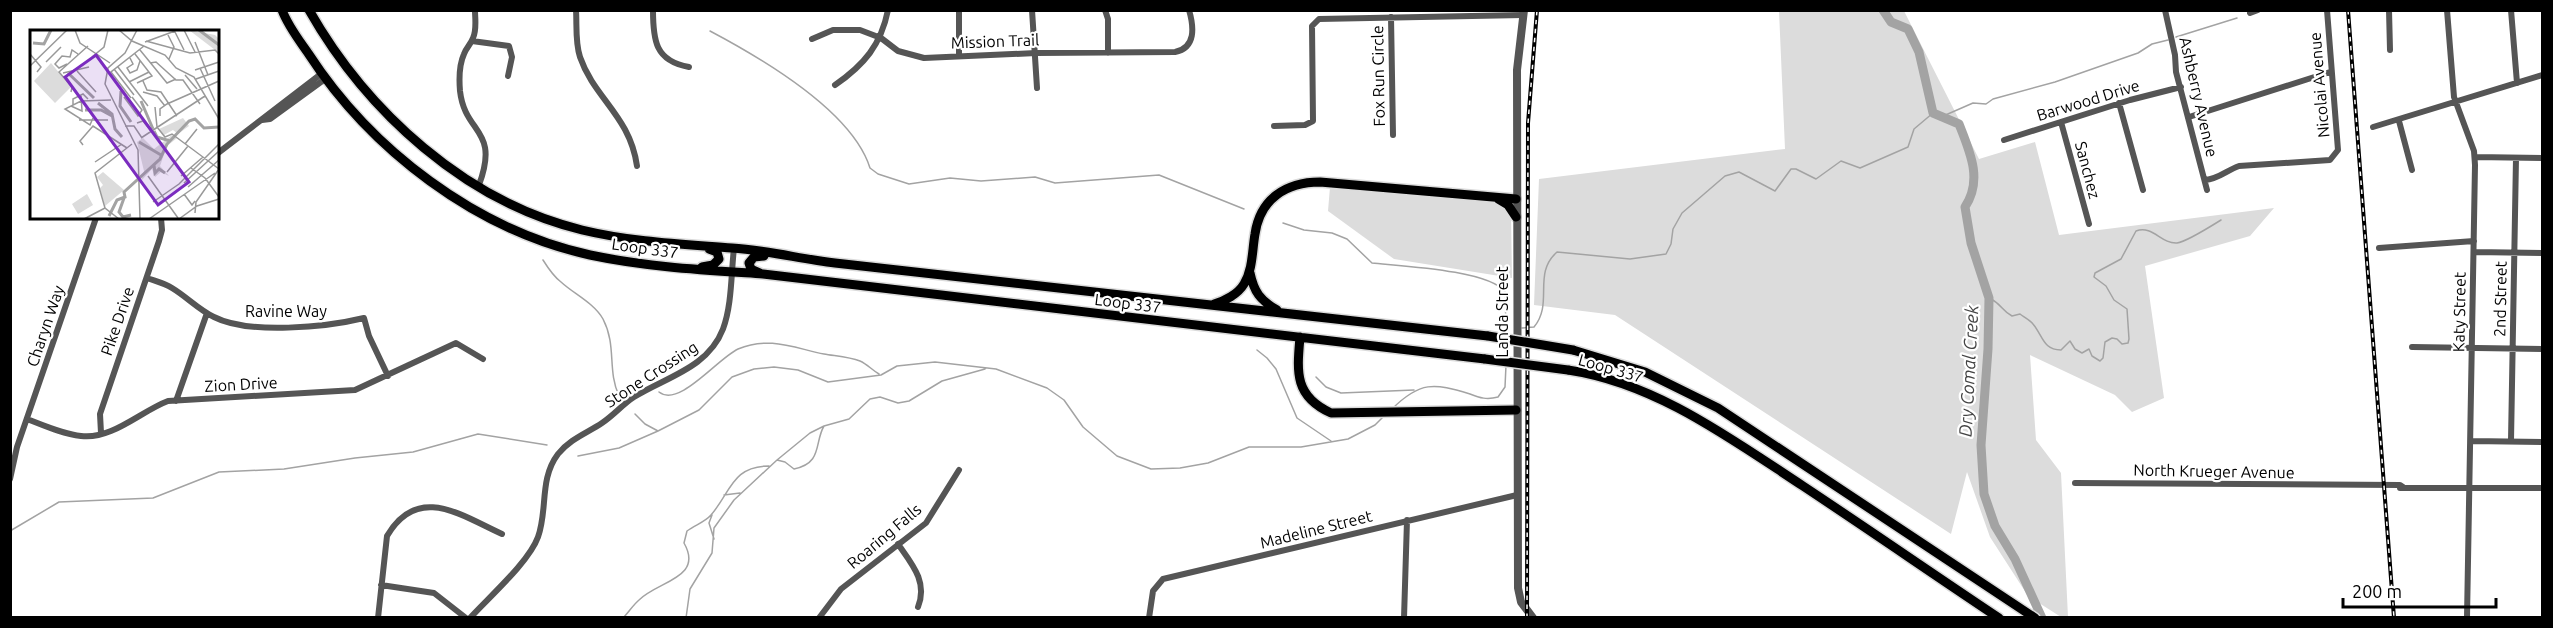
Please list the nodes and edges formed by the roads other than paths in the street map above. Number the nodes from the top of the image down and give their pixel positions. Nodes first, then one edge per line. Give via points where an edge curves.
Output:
1 (282, 10) edge
2 (303, 10) edge
3 (309, 10) edge
4 (475, 10) edge
5 (576, 10) edge
6 (653, 10) edge
7 (888, 10) edge
8 (959, 10) edge
9 (1032, 10) edge
10 (1105, 10) edge
11 (1189, 10) edge
12 (2165, 10) edge
13 (2258, 10) edge
14 (2326, 10) edge
15 (2389, 10) edge
16 (2447, 10) edge
17 (2511, 10) edge
18 (1523, 13) edge
19 (2250, 13) dead end
20 (1391, 17) junction
21 (881, 38) junction
22 (812, 39) dead end
23 (472, 41) junction
24 (2390, 50) dead end
25 (1036, 53) junction
26 (1108, 53) junction
27 (959, 56) junction
28 (689, 67) dead end
29 (2330, 72) junction
30 (2542, 75) edge
31 (323, 76) junction
32 (508, 76) dead end
33 (2517, 82) junction
34 (835, 85) dead end
35 (2181, 87) junction
36 (1037, 88) dead end
37 (367, 94) junction
38 (2455, 102) junction
39 (2119, 103) junction
40 (2189, 117) junction
41 (2399, 121) junction
42 (2061, 122) junction
43 (1274, 126) dead end
44 (2373, 127) dead end
45 (1392, 135) dead end
46 (2004, 140) dead end
47 (219, 152) edge
48 (2475, 157) junction
49 (2516, 158) junction
50 (2542, 158) edge
51 (637, 166) dead end
52 (2412, 170) dead end
53 (2205, 180) junction
54 (479, 185) junction
55 (2143, 190) dead end
56 (2207, 190) dead end
57 (1493, 196) junction
58 (1516, 199) junction
59 (1516, 217) junction
60 (96, 219) edge
61 (161, 219) edge
62 (2089, 224) dead end
63 (2474, 241) junction
64 (704, 247) junction
65 (734, 248) junction
66 (2379, 248) dead end
67 (2474, 252) junction
68 (2514, 253) junction
69 (2542, 253) edge
70 (779, 256) junction
71 (681, 268) junction
72 (731, 272) junction
73 (1250, 273) junction
74 (762, 274) junction
75 (147, 278) junction
76 (1212, 305) junction
77 (207, 313) junction
78 (1281, 313) junction
79 (1300, 338) junction
80 (2412, 347) dead end
81 (2472, 348) junction
82 (2512, 349) junction
83 (2542, 349) edge
84 (483, 359) dead end
85 (1617, 363) junction
86 (388, 375) junction
87 (1608, 380) junction
88 (176, 401) junction
89 (1516, 410) junction
90 (27, 419) junction
91 (101, 433) junction
92 (2471, 441) junction
93 (2511, 441) junction
94 (2542, 442) edge
95 (959, 470) dead end
96 (10, 479) edge
97 (2075, 483) dead end
98 (2468, 487) junction
99 (2542, 488) edge
100 (1517, 495) junction
101 (1407, 520) junction
102 (502, 534) dead end
103 (898, 544) junction
104 (381, 585) junction
105 (918, 607) dead end
106 (378, 618) edge
107 (468, 618) edge
108 (819, 618) edge
109 (1149, 618) edge
110 (1404, 618) edge
111 (1533, 618) edge
112 (1999, 618) edge
113 (2035, 618) edge
114 (2467, 618) edge

1 - 31 main road, Loop 337
2 - 37 main road via 345,75
3 - 37 main road, Loop 337 via 328,44
4 - 23 street
5 - 51 street via 580,58 628,132
6 - 28 street via 654,36 661,53 670,61
7 - 21 street
8 - 27 street
9 - 25 street
10 - 26 street
11 - 26 street, Mission Trail via 1192,38 1188,47 1175,52
12 - 35 street, Ashberry Avenue
13 - 19 street
14 - 29 street, Nicolai Avenue
15 - 24 street
16 - 38 street, Katy Street
17 - 33 street
18 - 20 street
18 - 58 street, Landa Street via 1517,70
20 - 43 street via 1315,21 1313,121
20 - 45 street, Fox Run Circle
21 - 22 street, Mission Trail via 846,28
21 - 27 street, Mission Trail via 898,51 915,57
21 - 34 street via 861,63
23 - 32 street via 509,46 512,57
23 - 54 street via 458,59 462,103 481,134 487,153
25 - 26 street, Mission Trail
25 - 27 street, Mission Trail
25 - 36 street
29 - 40 street
29 - 53 street, Nicolai Avenue via 2338,150 2335,157 2239,166
30 - 33 street
31 - 47 street via 267,113
31 - 71 main road, Loop 337 via 363,123 402,160 513,229 591,255
33 - 38 street
35 - 39 street, Barwood Drive
35 - 40 street, Ashberry Avenue
37 - 54 main road, Loop 337 via 401,129
38 - 41 street
38 - 48 street, Katy Street
39 - 42 street, Barwood Drive
39 - 55 street
40 - 53 street, Ashberry Avenue
41 - 44 street
41 - 52 street
42 - 46 street, Barwood Drive
42 - 62 street, Sanchez
48 - 49 street
48 - 63 street, Katy Street
49 - 50 street
49 - 68 street, 2nd Street
53 - 56 street, Ashberry Avenue
54 - 64 main road, Loop 337 via 524,210 565,225 633,240
57 - 58 main road
57 - 59 main road via 1508,205
57 - 73 main road via 1320,182 1293,185 1276,194 1262,211
58 - 59 street, Landa Street
59 - 89 street, Landa Street
60 - 90 street, Charyn Way
61 - 75 street, Pike Drive via 162,230
63 - 66 street
63 - 67 street, Katy Street
64 - 65 main road, Loop 337
64 - 71 main road via 717,252 718,261 708,266
65 - 70 main road, Loop 337
65 - 72 street, Stone Crossing
67 - 68 street
67 - 81 street, Katy Street
68 - 69 street
68 - 82 street, 2nd Street
70 - 74 main road via 751,261 751,269
70 - 76 main road, Loop 337
71 - 72 main road, Loop 337
72 - 74 main road, Loop 337
72 - 107 street, Stone Crossing via 723,331 711,349 680,375 636,396 564,447 546,482 537,541
73 - 76 main road via 1232,296
73 - 78 main road via 1254,291
74 - 79 main road, Loop 337
75 - 77 street, Ravine Way via 169,286
75 - 91 street, Pike Drive via 100,414
76 - 78 main road, Loop 337
77 - 86 street, Ravine Way via 231,324 290,327 364,318
77 - 88 street
78 - 85 main road, Loop 337, bridge via 1488,336 1573,350
79 - 87 main road, Loop 337, bridge via 1568,370
79 - 89 main road via 1299,382 1307,397 1331,413
80 - 81 street
81 - 82 street
81 - 92 street, Katy Street
82 - 83 street
82 - 93 street, 2nd Street
84 - 86 street, Zion Drive via 456,342
85 - 87 main road via 1604,361 1598,365 1599,374
85 - 113 main road, Loop 337 via 1683,389 1736,419
86 - 88 street, Zion Drive via 355,390
87 - 112 main road, Loop 337 via 1664,400 1725,435
88 - 91 street, Zion Drive via 152,407
89 - 100 street, Landa Street
90 - 91 street, Zion Drive via 82,436
90 - 96 street, Charyn Way
92 - 93 street
92 - 98 street, Katy Street
93 - 94 street
95 - 103 street, Roaring Falls via 932,516
97 - 98 street, North Krueger Avenue
98 - 99 street, North Krueger Avenue
98 - 114 street, Katy Street
100 - 101 street, Madeline Street
100 - 111 street, Landa Street via 1518,588 1521,602
101 - 109 street, Madeline Street via 1163,579 1153,591
101 - 110 street
102 - 104 street via 446,509 428,506 411,511 393,525 387,536
103 - 105 street via 920,579
103 - 108 street, Roaring Falls via 841,589
104 - 106 street
104 - 107 street via 434,593

